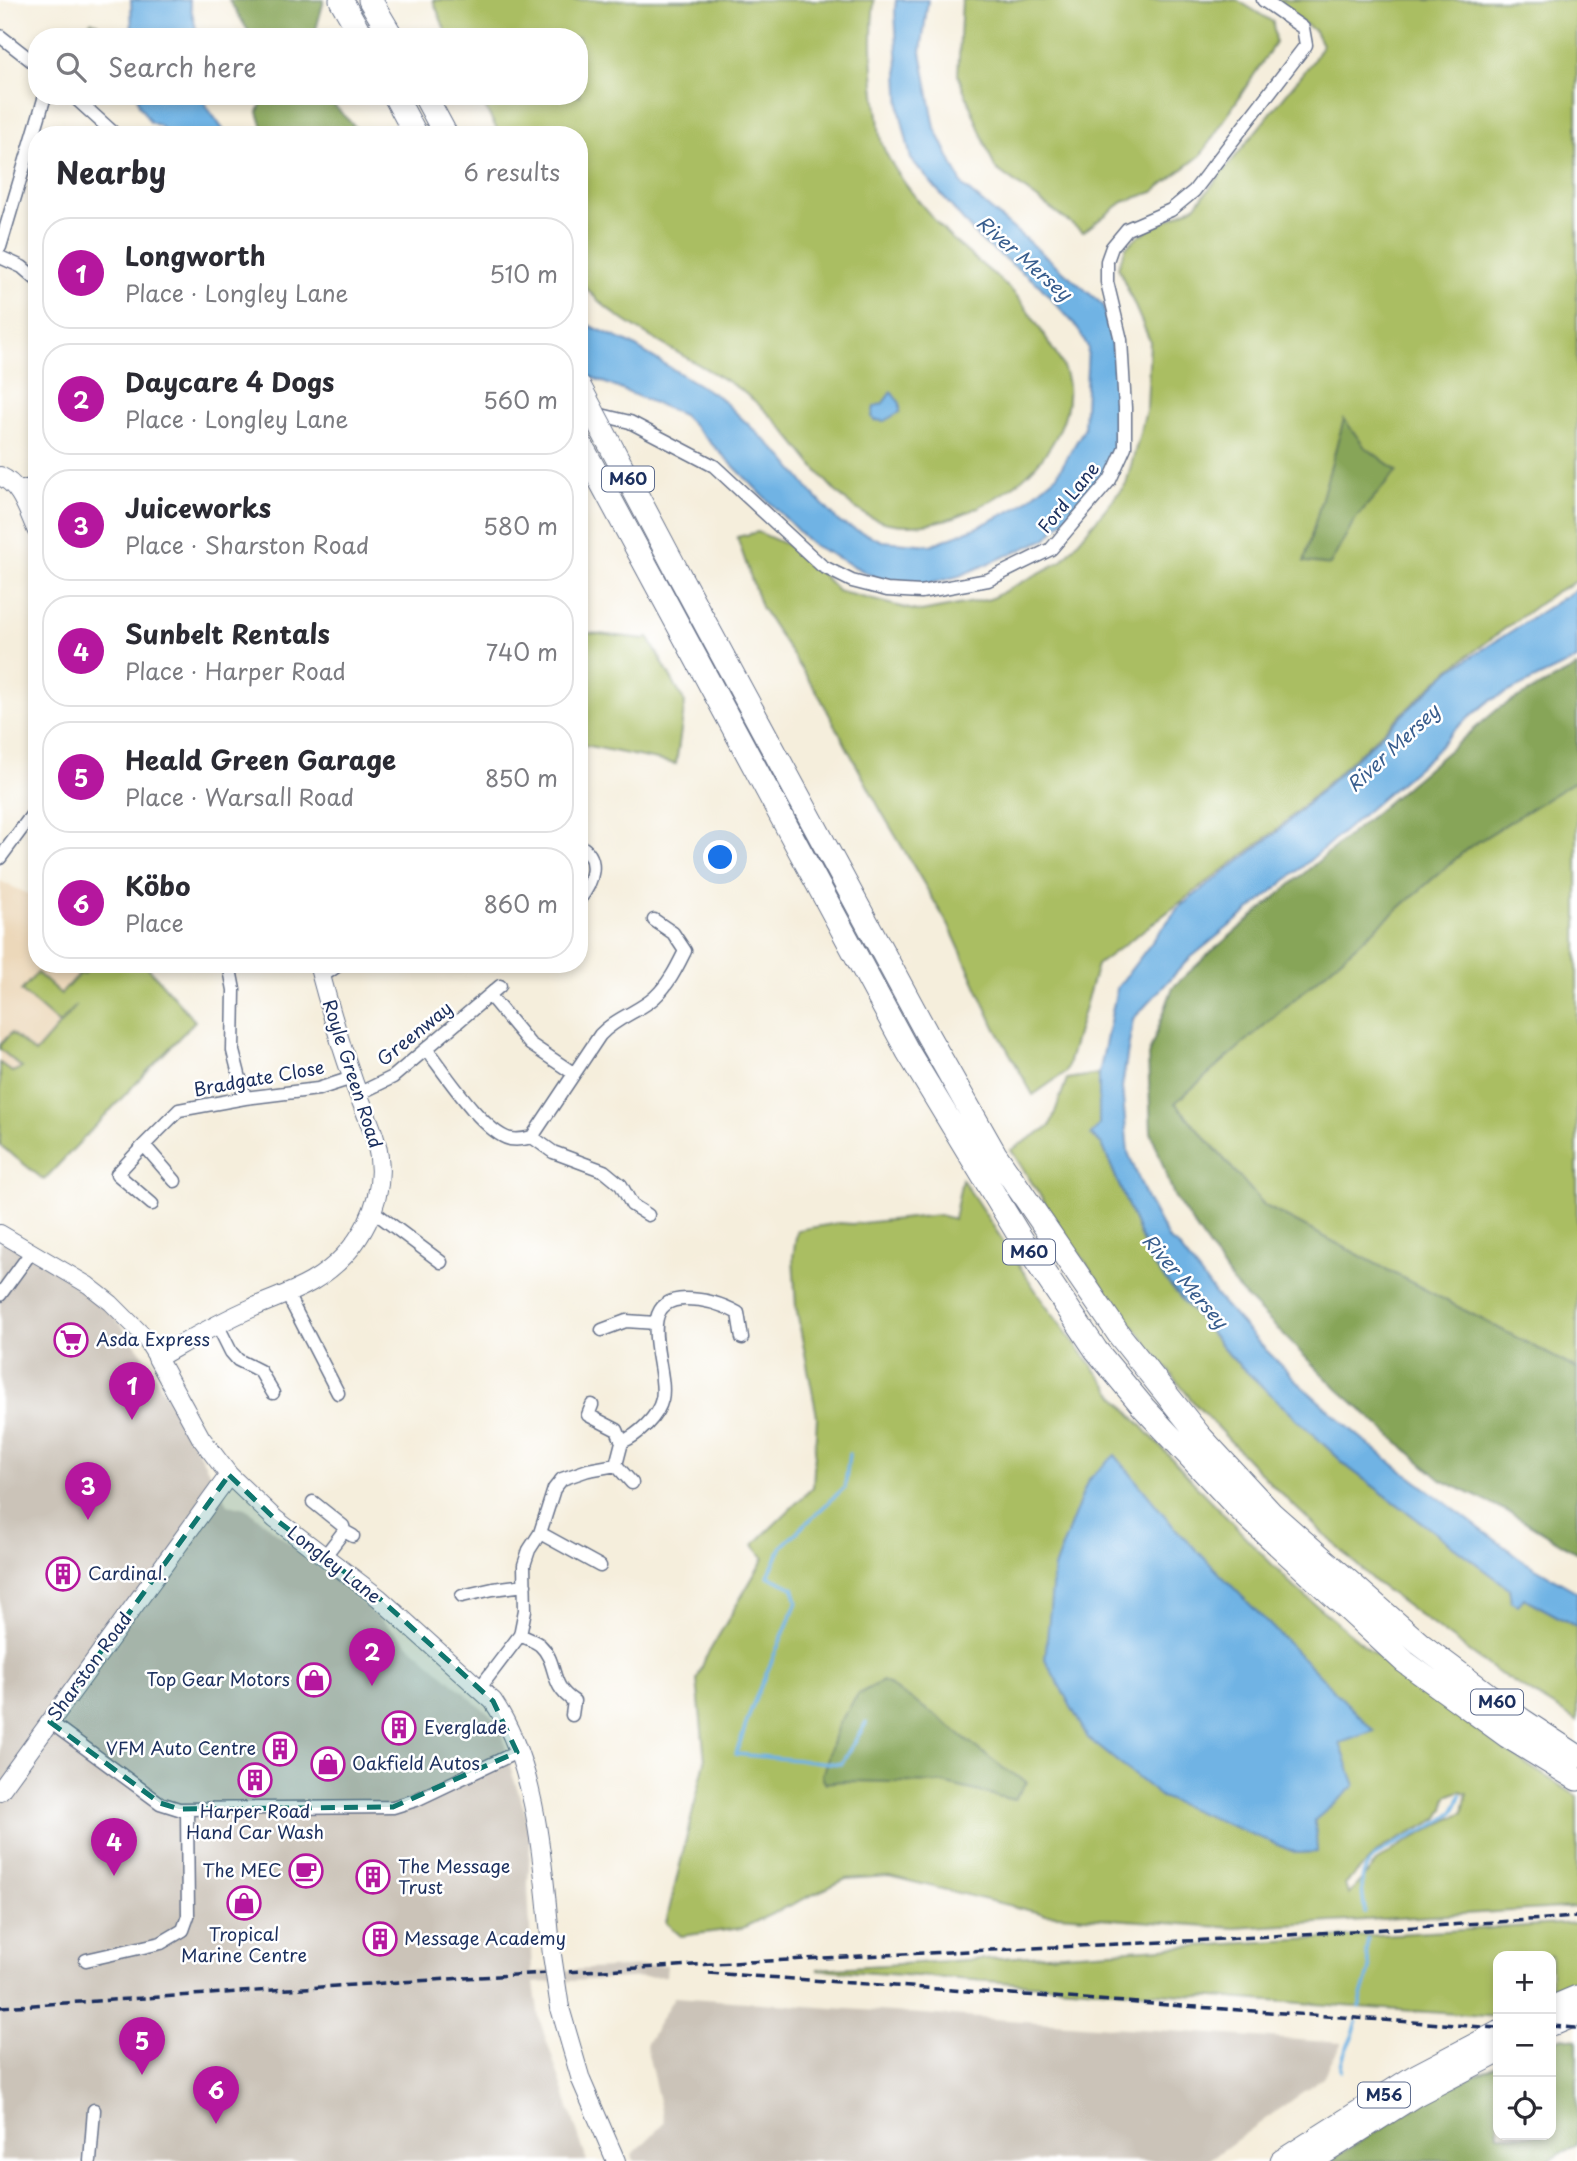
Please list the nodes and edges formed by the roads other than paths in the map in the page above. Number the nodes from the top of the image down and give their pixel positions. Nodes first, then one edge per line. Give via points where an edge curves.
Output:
1 (341, 0) edge
2 (370, 0) edge
3 (1263, 0) edge
4 (357, 28) edge
5 (387, 28) edge
6 (0, 36) edge
7 (28, 58) edge
8 (42, 105) edge
9 (83, 105) edge
10 (400, 105) edge
11 (430, 105) edge
12 (36, 126) edge
13 (105, 126) edge
14 (411, 126) edge
15 (441, 126) edge
16 (28, 153) edge
17 (0, 247) edge
18 (0, 257) edge
19 (28, 272) edge
20 (588, 403) edge
21 (588, 411) edge
22 (588, 458) edge
23 (0, 476) edge
24 (28, 486) edge
25 (18, 488) junction
26 (28, 511) edge
27 (28, 820) edge
28 (588, 854) edge
29 (0, 858) edge
30 (588, 887) edge
31 (654, 920) dead end
32 (231, 973) edge
33 (320, 973) edge
34 (500, 986) dead end
35 (490, 996) junction
36 (427, 1050) junction
37 (573, 1073) junction
38 (355, 1086) junction
39 (245, 1098) junction
40 (532, 1137) junction
41 (144, 1145) junction
42 (175, 1181) dead end
43 (152, 1204) dead end
44 (373, 1211) junction
45 (648, 1215) dead end
46 (0, 1233) edge
47 (32, 1251) junction
48 (441, 1262) dead end
49 (287, 1294) junction
50 (0, 1295) edge
51 (656, 1323) junction
52 (217, 1324) junction
53 (602, 1330) dead end
54 (742, 1338) dead end
55 (158, 1358) junction
56 (273, 1393) dead end
57 (338, 1393) dead end
58 (592, 1405) dead end
59 (622, 1442) junction
60 (615, 1465) junction
61 (229, 1475) junction
62 (632, 1483) dead end
63 (313, 1502) dead end
64 (540, 1532) junction
65 (324, 1557) junction
66 (600, 1566) dead end
67 (525, 1585) junction
68 (462, 1596) dead end
69 (520, 1635) junction
70 (1420, 1644) junction
71 (479, 1689) junction
72 (572, 1715) dead end
73 (50, 1722) junction
74 (1577, 1737) edge
75 (517, 1752) junction
76 (1577, 1756) edge
77 (1577, 1779) edge
78 (0, 1791) edge
79 (187, 1810) junction
80 (86, 1960) dead end
81 (1556, 2008) edge
82 (1576, 2009) edge
83 (1556, 2022) edge
84 (1493, 2042) edge
85 (1493, 2043) edge
86 (94, 2110) dead end
87 (90, 2161) edge
88 (616, 2161) edge
89 (1282, 2161) edge
90 (1311, 2161) edge

1 - 4 highway
2 - 5 highway
3 - 21 street, Ford Lane via 1303,28 1306,45 1194,191 1171,210 1127,229 1112,247 1107,282 1121,340 1125,447 1110,480 1051,549 988,580 921,592 852,581 822,566 714,466 630,422
6 - 7 street
8 - 12 street
9 - 13 street
10 - 14 highway
11 - 15 highway
16 - 17 street
18 - 19 street
20 - 70 highway, M60, bridge via 995,1154 1119,1336 1200,1436 1272,1514
22 - 77 highway, M60 via 908,1052 1020,1237 1096,1350 1236,1506 1405,1662 1507,1736
23 - 25 main road
24 - 25 street
25 - 26 main road
27 - 29 street
28 - 30 street via 593,873
31 - 37 street via 673,933 685,951 672,976 654,999 611,1023
32 - 39 street via 233,1051
33 - 38 main road, Royle Green Road
34 - 35 street, Greenway
35 - 36 street, Greenway
35 - 37 street via 530,1044
36 - 38 street, Greenway via 393,1077
36 - 40 street via 496,1132 507,1138
37 - 40 street
38 - 39 street, Bradgate Close
38 - 44 main road, Royle Green Road via 380,1160
39 - 41 street, Bradgate Close via 178,1110
40 - 45 street via 553,1152 604,1171 621,1185 632,1205
41 - 42 street
41 - 43 street, Bradgate Close via 117,1174
44 - 48 street
44 - 49 main road, Royle Green Road via 358,1239 334,1267
46 - 47 street, Longley Lane
47 - 50 street
47 - 55 street, Longley Lane via 111,1303
49 - 52 main road, Royle Green Road
49 - 57 street
51 - 53 street via 626,1321
51 - 54 street via 666,1303 688,1299 723,1304 738,1312
51 - 59 street via 662,1400 642,1429
52 - 55 main road, Royle Green Road
52 - 56 street via 238,1360 265,1367
55 - 61 main road, Longley Lane via 201,1438
58 - 59 street via 588,1415 617,1430
59 - 60 street
60 - 62 street
60 - 64 street via 562,1479 549,1500
61 - 65 main road, Longley Lane
61 - 73 main road, Sharston Road
63 - 65 street via 348,1534
64 - 66 street
64 - 67 street via 524,1565
65 - 71 main road, Longley Lane via 379,1598
67 - 68 street
67 - 69 street
69 - 71 street
69 - 72 street via 540,1645 556,1683 574,1702
70 - 74 highway, M60
70 - 76 highway, M60
71 - 75 main road, Longley Lane via 504,1717
73 - 78 main road, Sharston Road
73 - 79 street via 160,1803
75 - 79 street via 394,1807
75 - 88 main road, Longley Lane, bridge via 535,1810 560,2008 581,2080
79 - 80 street via 188,1916 183,1930 161,1943
81 - 82 highway
82 - 83 highway
84 - 89 highway, M56 via 1414,2077
85 - 90 highway, M56
86 - 87 street

